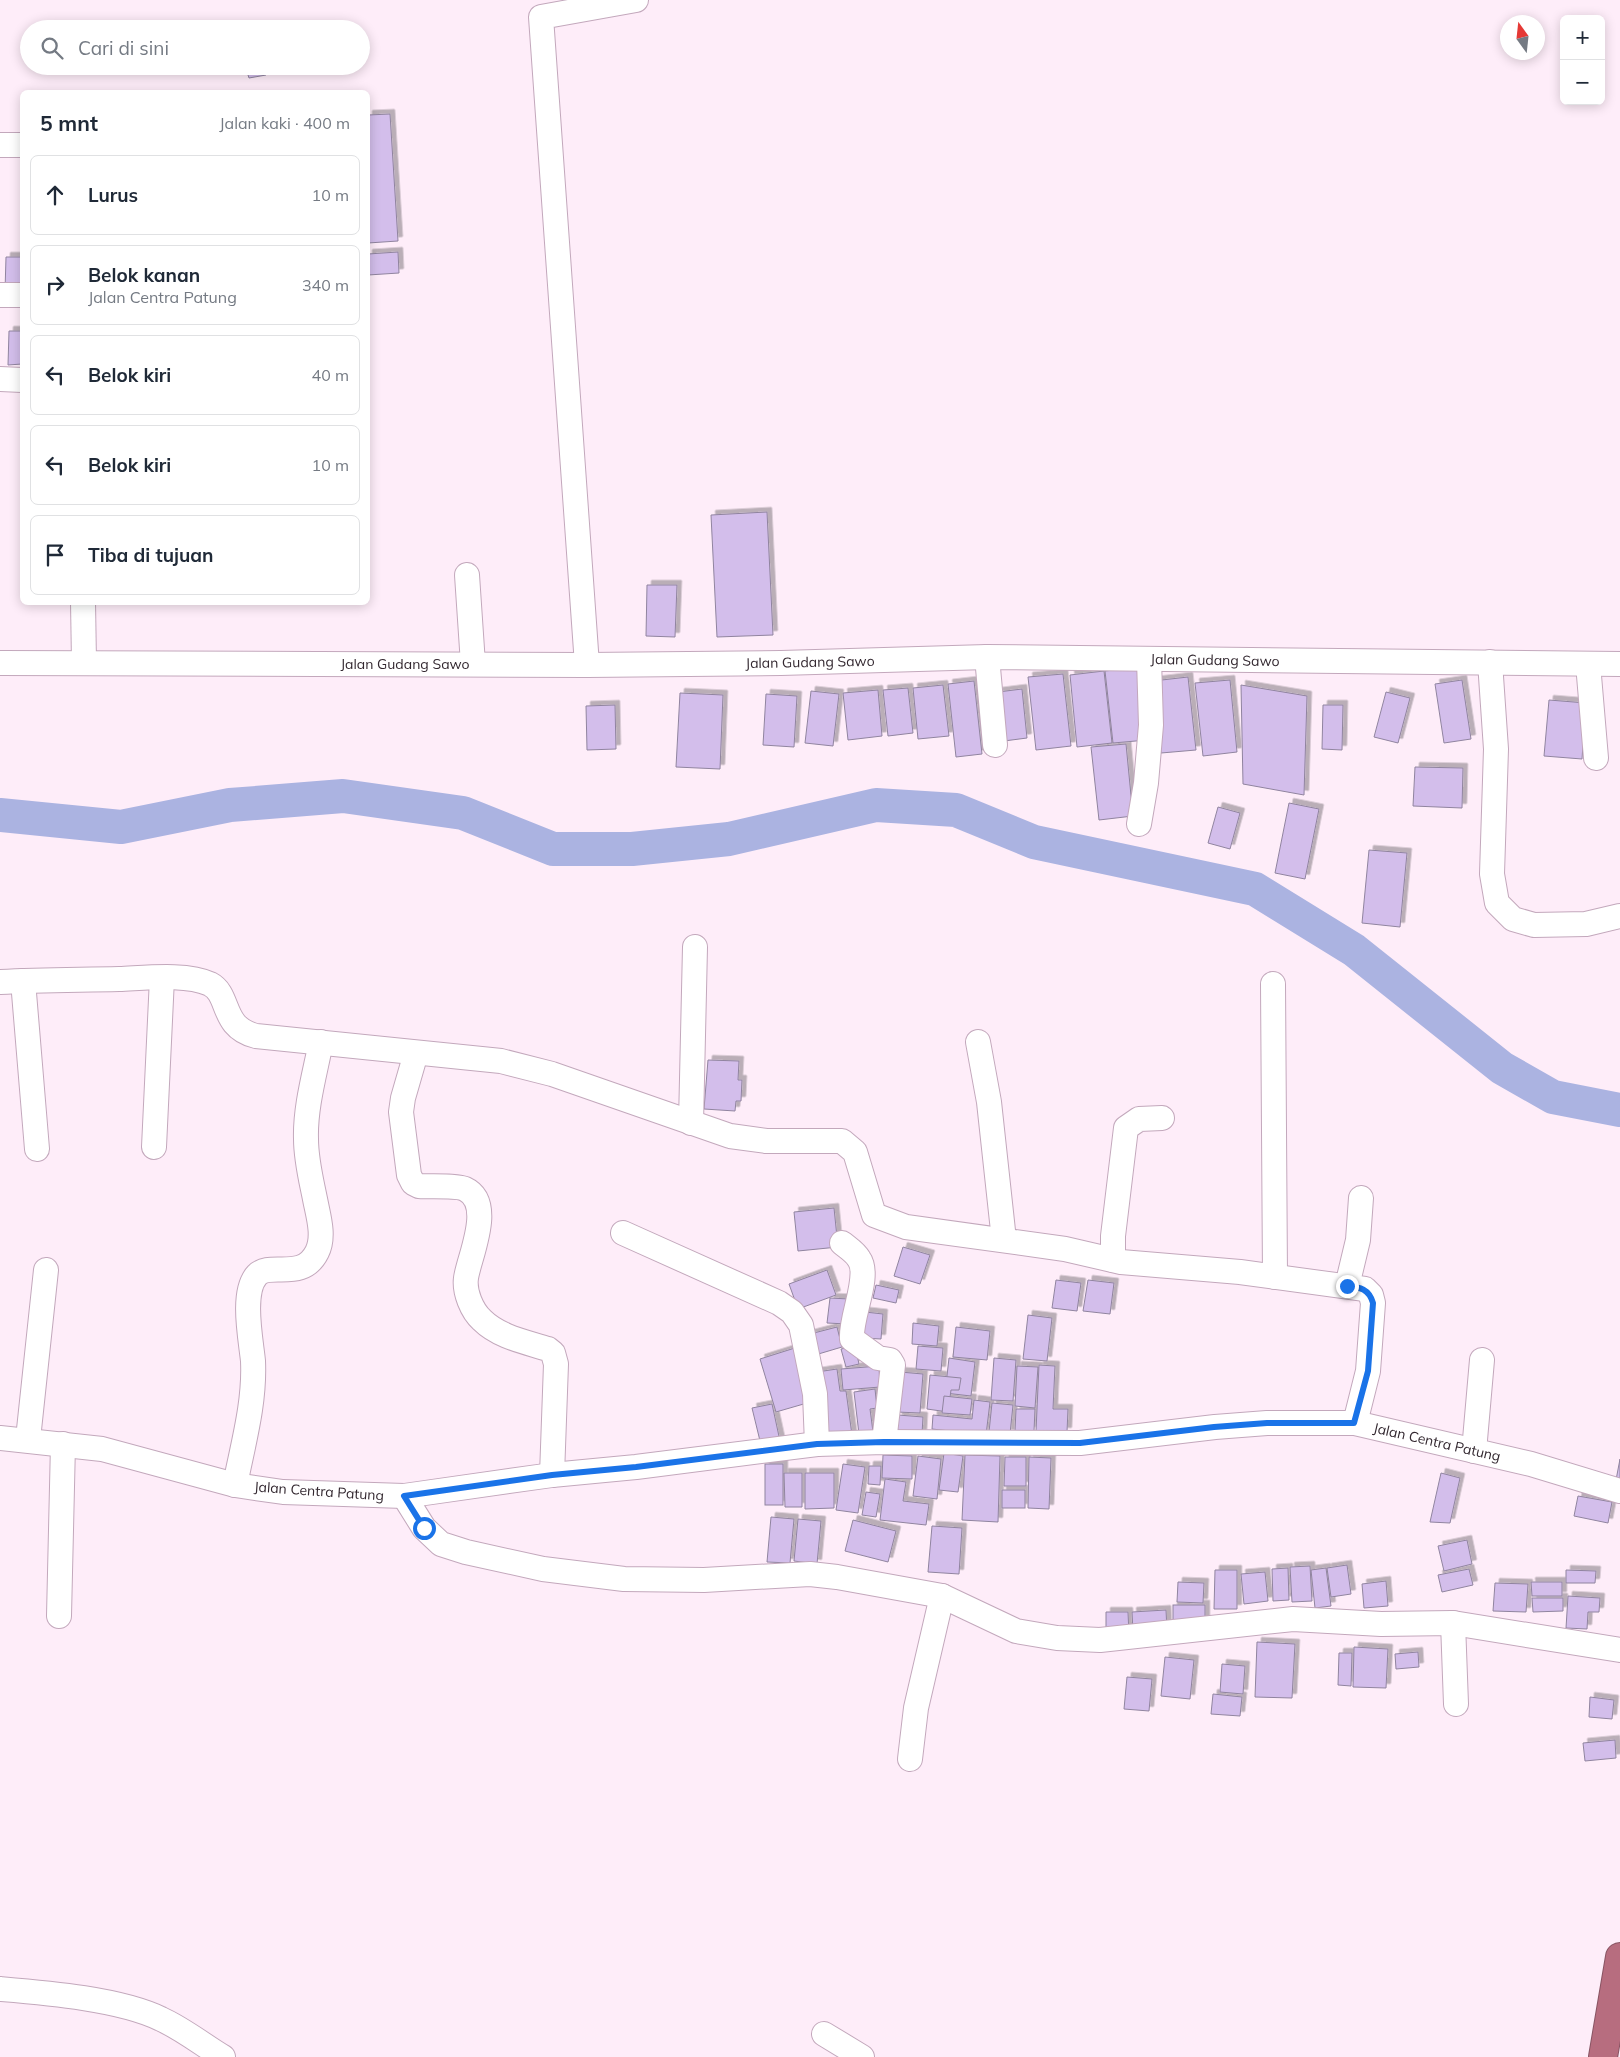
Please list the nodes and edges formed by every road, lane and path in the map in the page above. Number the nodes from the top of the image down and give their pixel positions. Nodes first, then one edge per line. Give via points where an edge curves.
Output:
1 (636, 0) edge
2 (0, 145) edge
3 (20, 145) edge
4 (0, 295) edge
5 (20, 295) edge
6 (0, 379) edge
7 (20, 380) edge
8 (467, 575) dead end
9 (83, 605) edge
10 (987, 657) junction
11 (1149, 659) junction
12 (84, 662) junction
13 (1490, 662) junction
14 (0, 663) edge
15 (473, 664) junction
16 (1588, 664) junction
17 (1620, 664) edge
18 (586, 665) junction
19 (995, 745) dead end
20 (1596, 758) dead end
21 (1139, 824) dead end
22 (1620, 916) edge
23 (695, 947) dead end
24 (162, 978) junction
25 (23, 981) junction
26 (0, 982) edge
27 (1274, 984) dead end
28 (321, 1042) junction
29 (978, 1042) dead end
30 (416, 1053) junction
31 (1162, 1118) dead end
32 (691, 1123) junction
33 (154, 1147) dead end
34 (37, 1149) dead end
35 (1360, 1198) dead end
36 (623, 1233) dead end
37 (1004, 1240) junction
38 (842, 1243) dead end
39 (1113, 1260) junction
40 (46, 1270) dead end
41 (1275, 1277) junction
42 (1347, 1286) junction
43 (1482, 1360) dead end
44 (1354, 1423) junction
45 (0, 1438) edge
46 (28, 1439) junction
47 (884, 1442) junction
48 (63, 1444) junction
49 (817, 1444) junction
50 (1474, 1451) junction
51 (552, 1475) junction
52 (235, 1485) junction
53 (1620, 1491) edge
54 (404, 1496) junction
55 (942, 1596) junction
56 (59, 1616) dead end
57 (1453, 1623) junction
58 (1620, 1650) edge
59 (1456, 1704) dead end
60 (910, 1759) dead end
61 (1620, 1957) edge
62 (0, 1989) edge
63 (824, 2034) dead end
64 (223, 2057) edge
65 (862, 2057) edge
66 (1604, 2057) edge

1 - 18 street via 541,17
2 - 3 street
4 - 5 street
6 - 7 street
8 - 15 street
9 - 12 street
10 - 11 street, Jalan Gudang Sawo
10 - 18 street, Jalan Gudang Sawo
10 - 19 street
11 - 13 street, Jalan Gudang Sawo
11 - 21 street via 1151,725
12 - 14 street, Jalan Gudang Sawo
12 - 15 street, Jalan Gudang Sawo
13 - 16 street, Jalan Gudang Sawo
13 - 22 street via 1496,749 1492,874 1497,903 1513,919 1534,925 1586,924
15 - 18 street, Jalan Gudang Sawo
16 - 17 street, Jalan Gudang Sawo
16 - 20 street
23 - 32 street
24 - 25 street
24 - 28 street via 198,980 212,985 230,1019 244,1033
24 - 33 street
25 - 26 street
25 - 34 street
27 - 41 street
28 - 30 street
28 - 52 street via 307,1114 306,1137 321,1227 317,1252 295,1270 265,1270 256,1276 251,1288 247,1318 253,1361 253,1395
29 - 37 street via 992,1128
30 - 32 street via 501,1062 552,1074
30 - 51 street via 401,1112 409,1175 412,1183 419,1186 464,1189 473,1196 479,1222 466,1279 476,1312 482,1321 499,1332 548,1349 553,1354 556,1364
31 - 39 street via 1142,1118 1126,1128
32 - 37 street via 730,1136 766,1141 842,1141 855,1152 874,1215 906,1227
35 - 42 street via 1358,1240
36 - 49 street via 779,1303 792,1312 802,1325 808,1355 815,1394
37 - 39 street
38 - 47 street via 857,1256 864,1270 852,1339 878,1358 890,1360 893,1364
39 - 41 street
40 - 46 street
41 - 42 street
42 - 44 street via 1365,1289 1373,1303 1368,1371
43 - 50 street
44 - 47 street, Jalan Centra Patung via 1267,1423 1080,1443
44 - 50 street, Jalan Centra Patung
45 - 46 street, Jalan Centra Patung
46 - 48 street, Jalan Centra Patung
47 - 49 street, Jalan Centra Patung
48 - 52 street, Jalan Centra Patung via 102,1449
48 - 56 street
49 - 51 street, Jalan Centra Patung
50 - 53 street, Jalan Centra Patung via 1531,1464
51 - 54 street, Jalan Centra Patung
52 - 54 street, Jalan Centra Patung via 282,1492
54 - 55 street via 424,1528 441,1544 543,1569 624,1579 704,1580 810,1574
55 - 57 street via 1016,1631 1057,1638 1100,1640 1293,1619 1381,1624
55 - 60 street via 916,1708
57 - 58 street
57 - 59 street
61 - 66 highway
62 - 64 street via 134,2008 162,2019
63 - 65 street

